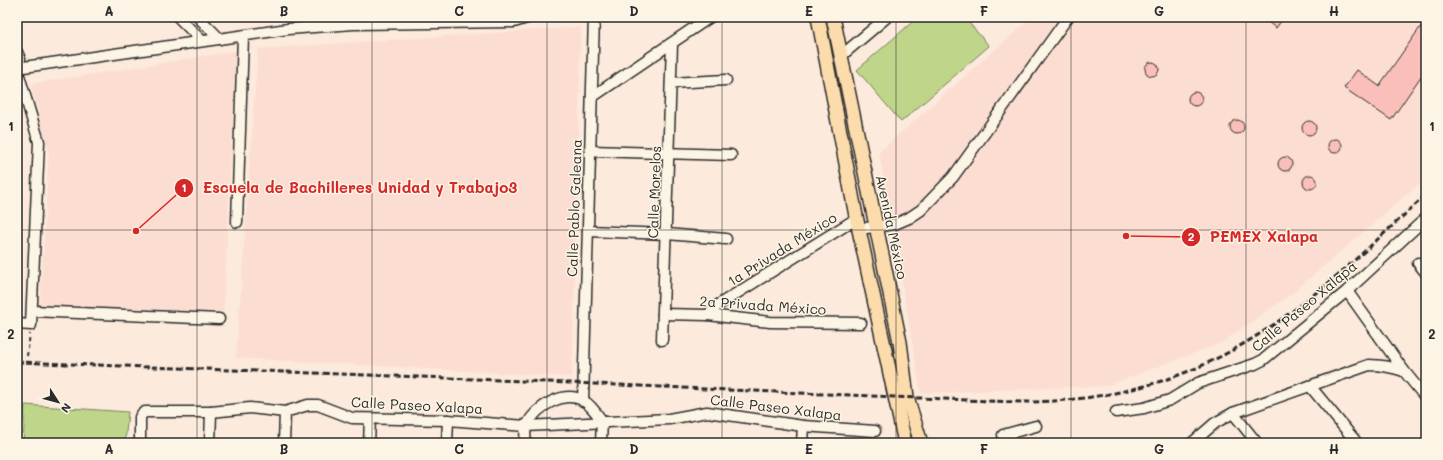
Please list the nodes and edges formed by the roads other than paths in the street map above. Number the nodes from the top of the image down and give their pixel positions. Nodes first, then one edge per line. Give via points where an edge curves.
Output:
1 (178, 17) edge
2 (198, 17) edge
3 (530, 17) edge
4 (594, 17) edge
5 (710, 17) edge
6 (818, 17) edge
7 (833, 17) edge
8 (887, 17) edge
9 (1068, 17) edge
10 (377, 20) edge
11 (396, 20) edge
12 (243, 36) junction
13 (220, 39) junction
14 (202, 41) junction
15 (672, 44) junction
16 (17, 52) edge
17 (841, 56) junction
18 (17, 68) edge
19 (726, 80) dead end
20 (671, 83) junction
21 (592, 97) junction
22 (590, 151) junction
23 (669, 154) junction
24 (731, 155) dead end
25 (1426, 218) edge
26 (237, 222) dead end
27 (855, 225) junction
28 (876, 227) junction
29 (588, 231) junction
30 (667, 234) junction
31 (726, 239) dead end
32 (1418, 263) dead end
33 (1426, 272) edge
34 (1347, 292) junction
35 (32, 311) junction
36 (663, 314) junction
37 (708, 315) junction
38 (219, 319) dead end
39 (861, 323) dead end
40 (17, 324) edge
41 (662, 340) dead end
42 (900, 342) junction
43 (883, 344) junction
44 (1404, 370) junction
45 (1310, 386) junction
46 (1426, 398) edge
47 (584, 400) junction
48 (17, 404) edge
49 (17, 408) edge
50 (211, 412) junction
51 (286, 412) junction
52 (1116, 412) dead end
53 (1233, 413) junction
54 (370, 419) junction
55 (448, 420) junction
56 (602, 421) junction
57 (526, 426) junction
58 (803, 426) junction
59 (1036, 426) dead end
60 (875, 431) dead end
61 (1004, 439) edge
62 (140, 443) edge
63 (210, 443) edge
64 (284, 443) edge
65 (369, 443) edge
66 (447, 443) edge
67 (525, 443) edge
68 (601, 443) edge
69 (802, 443) edge
70 (905, 443) edge
71 (920, 443) edge
72 (1192, 443) edge
73 (1257, 443) edge
74 (1357, 443) edge

1 - 14 street
2 - 13 street
3 - 11 street via 514,22
4 - 21 street, Calle Pablo Galeana
5 - 15 street
6 - 27 main road
7 - 17 main road, Avenida México
8 - 17 street
9 - 28 street via 953,177 921,210 909,218 895,224
10 - 11 street
10 - 12 street
12 - 13 street
12 - 26 street
13 - 14 street
14 - 18 street
15 - 20 street, Calle Morelos
15 - 21 street
16 - 18 street via 20,59
17 - 28 main road, Avenida México
18 - 35 street via 39,142
19 - 20 street
20 - 23 street, Calle Morelos
21 - 22 street, Calle Pablo Galeana
22 - 23 street
22 - 29 street, Calle Pablo Galeana
23 - 24 street
23 - 30 street, Calle Morelos
25 - 34 street, Calle Paseo Xalapa
27 - 28 street
27 - 37 street, 1a Privada México via 718,305
27 - 43 main road
28 - 42 main road, Avenida México
29 - 30 street
29 - 47 street, Calle Pablo Galeana
30 - 31 street
30 - 36 street, Calle Morelos
32 - 33 street
34 - 44 street
34 - 52 street, Calle Paseo Xalapa via 1256,364 1198,383 1170,400 1144,408
35 - 38 street
35 - 40 street via 31,325
36 - 37 street, 2a Privada México
36 - 41 street, Calle Morelos
37 - 39 street, 2a Privada México via 770,322
42 - 43 main road
42 - 71 main road, Avenida México via 908,397
43 - 70 main road
44 - 45 street via 1391,366 1369,365
44 - 46 street
45 - 53 street
45 - 74 street
47 - 56 street
47 - 57 street via 565,398 551,401 543,406
48 - 49 street
50 - 51 street, Calle Paseo Xalapa via 250,408
50 - 62 street, Calle Paseo Xalapa via 145,412 140,417
50 - 63 street
51 - 54 street, Calle Paseo Xalapa via 308,405 318,405 352,418
51 - 64 street
53 - 72 street via 1215,423
53 - 73 street
54 - 55 street, Calle Paseo Xalapa
54 - 65 street
55 - 57 street, Calle Paseo Xalapa
55 - 66 street
56 - 57 street, Calle Paseo Xalapa
56 - 58 street, Calle Paseo Xalapa via 669,419 707,412
56 - 68 street
57 - 67 street
58 - 60 street, Calle Paseo Xalapa
58 - 69 street
59 - 61 street

